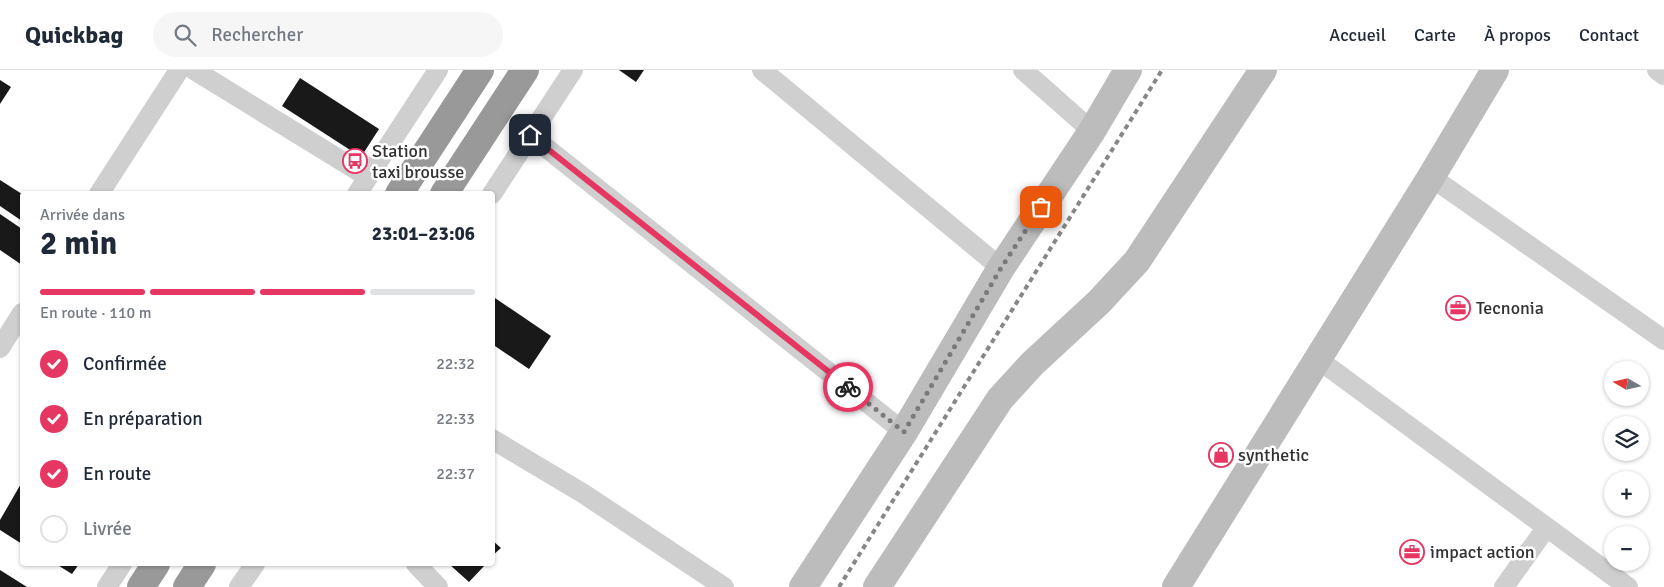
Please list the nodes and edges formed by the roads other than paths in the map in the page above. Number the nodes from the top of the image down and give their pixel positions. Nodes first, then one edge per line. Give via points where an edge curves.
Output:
1 (179, 70) edge
2 (194, 70) edge
3 (438, 70) edge
4 (480, 70) edge
5 (525, 70) edge
6 (573, 70) edge
7 (762, 70) edge
8 (1023, 70) edge
9 (1128, 70) edge
10 (1263, 70) edge
11 (1494, 70) edge
12 (1657, 70) edge
13 (1664, 75) edge
14 (1092, 130) junction
15 (530, 135) junction
16 (368, 177) junction
17 (1432, 177) junction
18 (101, 191) edge
19 (359, 191) edge
20 (401, 191) edge
21 (446, 191) edge
22 (494, 191) edge
23 (1001, 268) junction
24 (20, 316) edge
25 (1664, 340) edge
26 (0, 348) edge
27 (1319, 360) junction
28 (904, 432) junction
29 (495, 441) edge
30 (1546, 528) junction
31 (121, 566) edge
32 (155, 566) edge
33 (201, 566) edge
34 (254, 566) edge
35 (418, 566) edge
36 (107, 587) edge
37 (141, 587) edge
38 (187, 587) edge
39 (239, 587) edge
40 (438, 587) edge
41 (724, 587) edge
42 (803, 587) edge
43 (877, 587) edge
44 (1176, 587) edge
45 (1504, 587) edge
46 (1628, 587) edge

1 - 18 street
2 - 16 street
3 - 16 street
4 - 20 highway
5 - 21 highway
6 - 15 street
7 - 23 street
8 - 14 street
9 - 14 main road
10 - 43 main road via 1137,261 1000,399
11 - 17 main road
12 - 13 street
14 - 23 main road
15 - 22 street
15 - 28 street
16 - 19 street
17 - 25 street
17 - 27 main road
23 - 28 main road
24 - 26 street
27 - 30 street
27 - 44 main road
28 - 42 main road
29 - 41 street via 584,494
30 - 45 street
30 - 46 street
31 - 36 street
32 - 37 highway
33 - 38 highway
34 - 39 street
35 - 40 street

